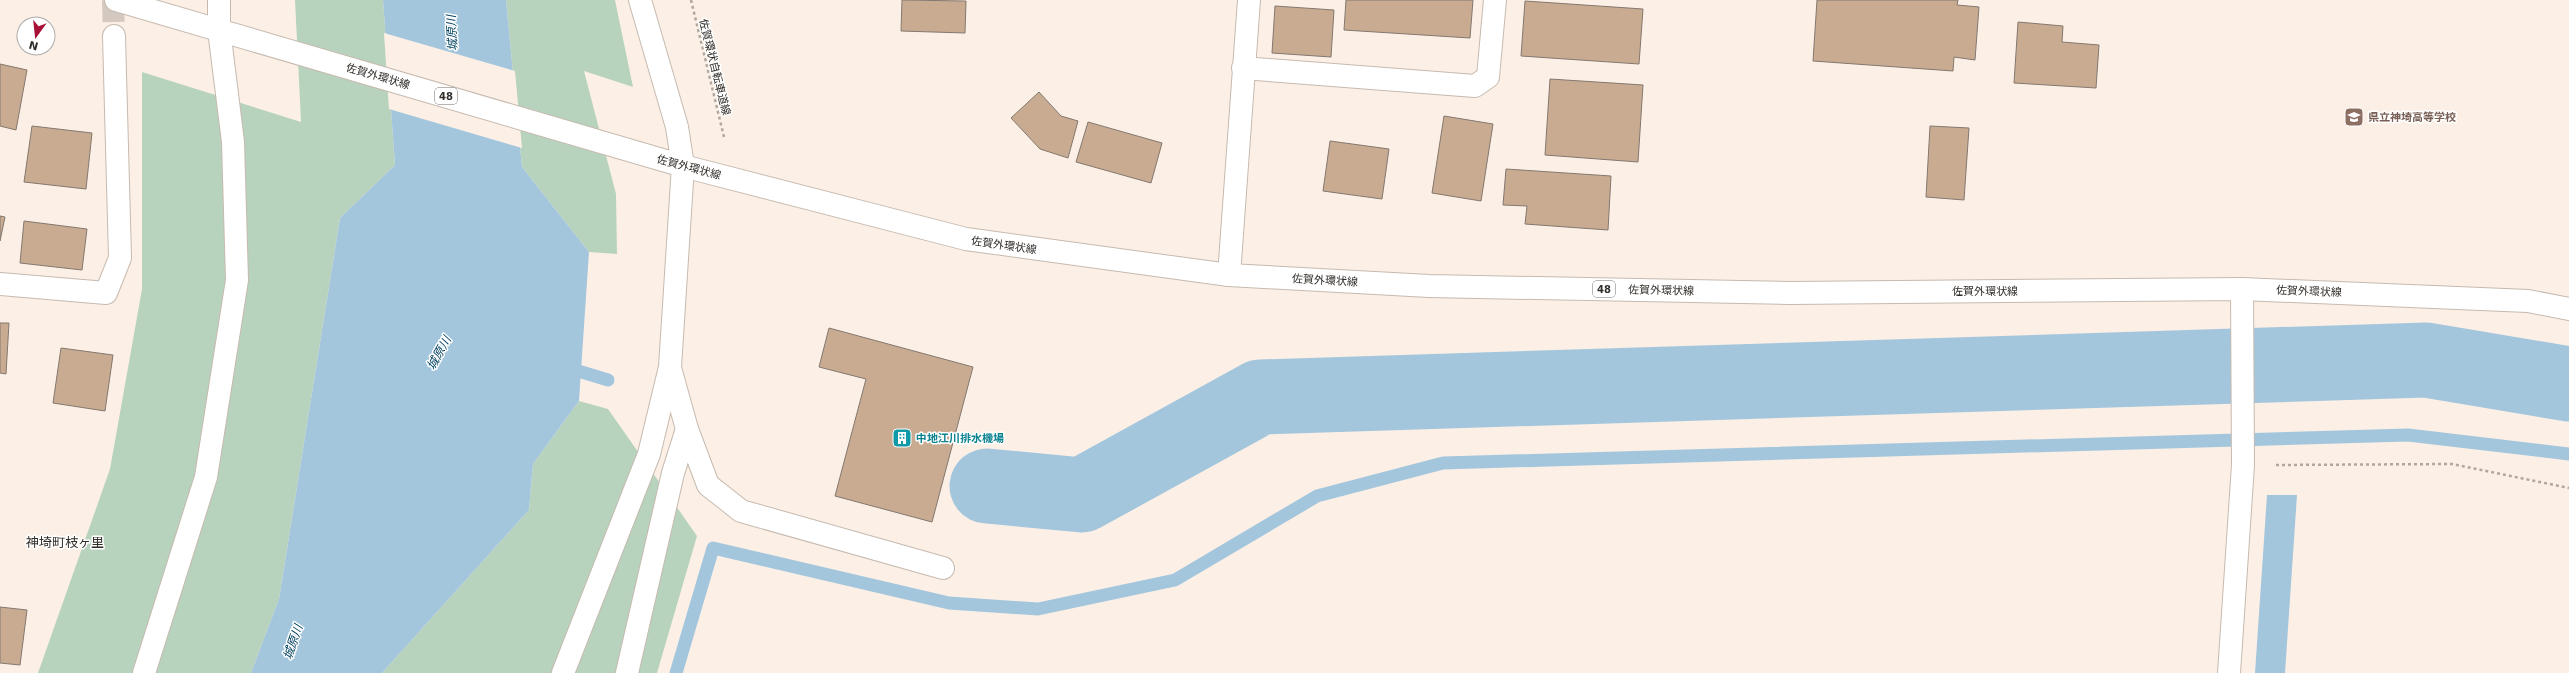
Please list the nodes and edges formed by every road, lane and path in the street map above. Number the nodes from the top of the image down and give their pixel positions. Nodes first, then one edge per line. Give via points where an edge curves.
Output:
1 (116, 0) edge
2 (219, 0) edge
3 (640, 0) edge
4 (691, 0) edge
5 (1249, 0) edge
6 (1495, 0) edge
7 (220, 30) junction
8 (114, 36) tunnel mouth
9 (1243, 68) junction
10 (724, 137) dead end
11 (683, 166) junction
12 (1229, 276) junction
13 (0, 284) edge
14 (2242, 289) junction
15 (2569, 309) edge
16 (670, 367) junction
17 (687, 429) junction
18 (2243, 465) junction
19 (2569, 488) edge
20 (943, 568) dead end
21 (144, 673) edge
22 (563, 673) edge
23 (627, 673) edge
24 (2229, 673) edge

1 - 7 street, 佐賀外環状線 / 48
2 - 7 street
3 - 11 street via 677,127
4 - 10 path, 佐賀環状自転車道線
5 - 9 street
6 - 9 street via 1488,77 1475,86
7 - 11 street, 佐賀外環状線 / 48
7 - 21 street via 234,142 237,280 206,477
8 - 13 street via 120,258 106,293
9 - 12 street
11 - 12 street, 佐賀外環状線 / 48 via 966,240
11 - 16 street
12 - 14 street, 佐賀外環状線 / 48 via 1429,286 1790,293
14 - 15 street, 佐賀外環状線 / 48 via 2528,301
14 - 18 street
16 - 17 street
16 - 22 street via 649,454
17 - 20 street via 708,485 741,511
17 - 23 street via 674,473
18 - 19 path via 2452,464
18 - 24 street

